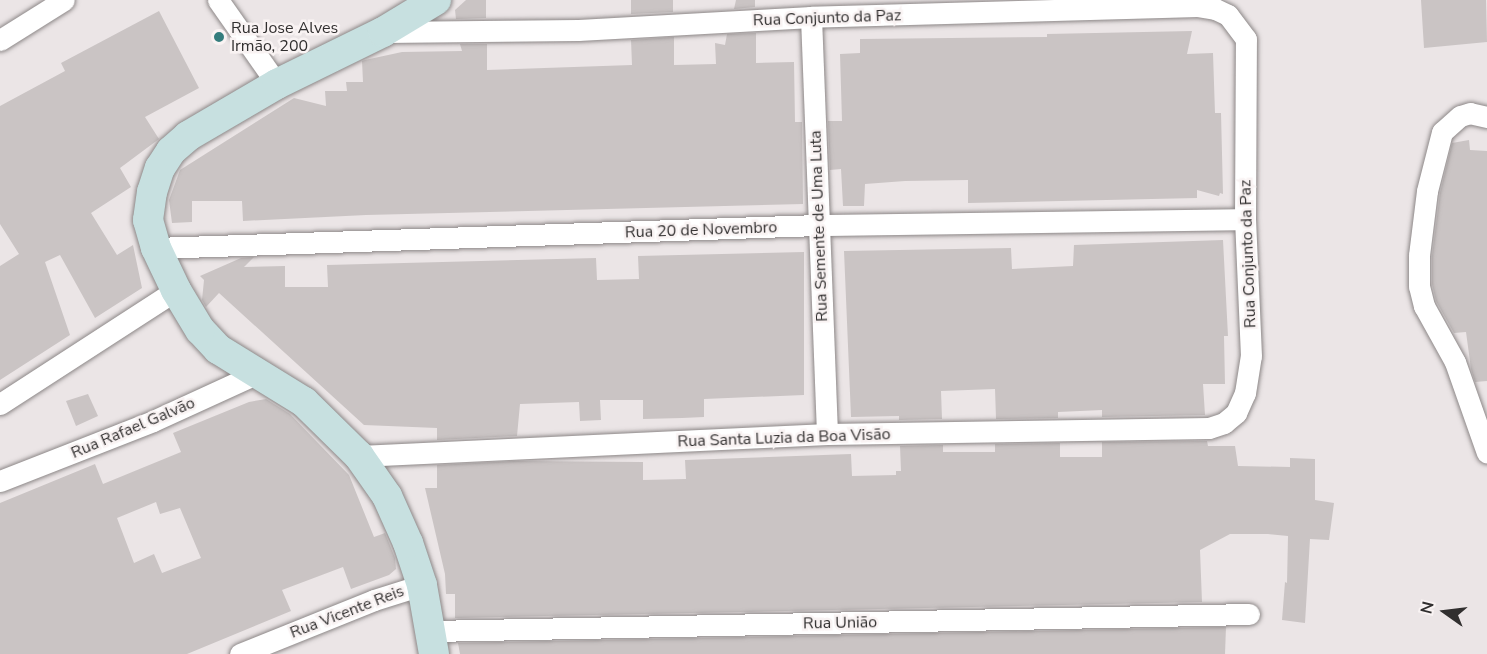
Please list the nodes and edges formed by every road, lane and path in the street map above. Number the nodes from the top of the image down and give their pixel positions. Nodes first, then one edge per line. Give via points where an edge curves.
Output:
1 (64, 0) edge
2 (218, 0) edge
3 (436, 0) edge
4 (811, 17) junction
5 (382, 32) junction
6 (0, 40) edge
7 (277, 84) junction
8 (1486, 116) edge
9 (1245, 219) junction
10 (819, 225) junction
11 (156, 248) junction
12 (176, 290) junction
13 (258, 373) junction
14 (0, 404) edge
15 (1209, 428) joint
16 (827, 434) junction
17 (1487, 453) edge
18 (359, 456) junction
19 (2, 476) edge
20 (422, 585) junction
21 (1249, 614) dead end
22 (433, 643) edge
23 (240, 654) edge

1 - 6 street
2 - 7 street
3 - 5 street
4 - 5 street, Rua Conjunto da Paz via 578,30
4 - 9 street, Rua Conjunto da Paz via 1198,6 1228,15 1246,39
4 - 10 street, Rua Semente de Uma Luta
5 - 7 street
7 - 11 street via 188,136 171,151 152,192 148,220
8 - 17 street via 1460,116 1442,132 1427,191 1419,286 1424,306 1455,362
9 - 10 street, Rua 20 de Novembro
9 - 15 street, Rua Conjunto da Paz via 1251,356 1245,393 1236,413
10 - 11 street, Rua 20 de Novembro
10 - 16 street, Rua Semente de Uma Luta
11 - 12 street
12 - 13 street via 200,330 218,349
12 - 14 street
13 - 18 street via 304,402
13 - 19 street, Rua Rafael Galvão via 153,421
15 - 16 street, Rua Santa Luzia da Boa Visão
16 - 18 street, Rua Santa Luzia da Boa Visão
18 - 20 street via 387,496
20 - 22 street
20 - 23 street, Rua Vicente Reis
21 - 22 street, Rua União

